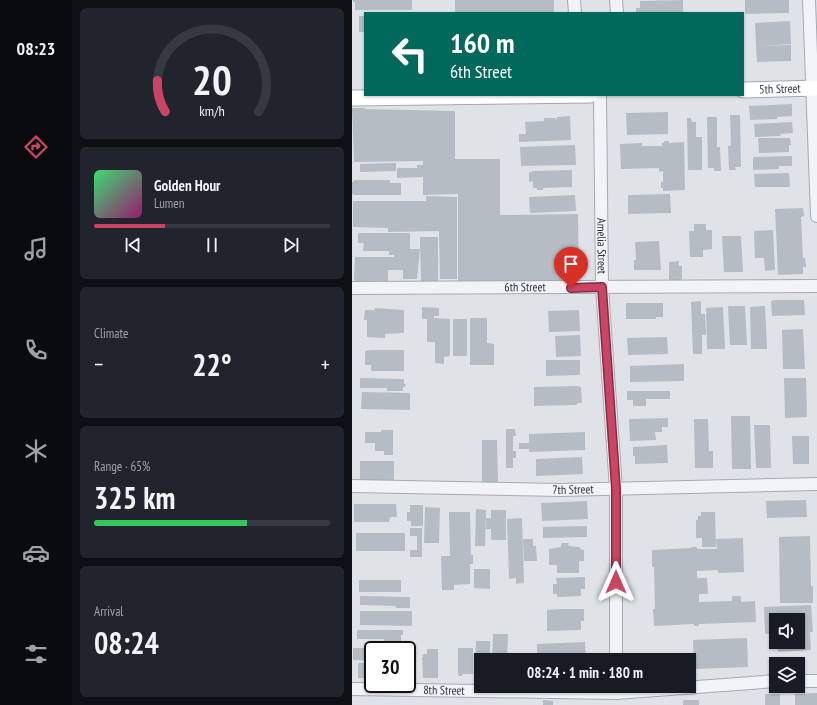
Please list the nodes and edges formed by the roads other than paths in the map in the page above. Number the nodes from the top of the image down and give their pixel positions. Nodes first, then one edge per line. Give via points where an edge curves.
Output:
1 (574, 0) edge
2 (616, 0) edge
3 (809, 0) edge
4 (575, 12) edge
5 (617, 12) edge
6 (815, 88) edge
7 (744, 90) edge
8 (505, 96) edge
9 (600, 96) edge
10 (352, 98) edge
11 (817, 216) edge
12 (817, 286) edge
13 (602, 287) junction
14 (352, 288) edge
15 (817, 484) edge
16 (352, 486) edge
17 (616, 489) junction
18 (616, 653) edge
19 (805, 681) edge
20 (817, 681) edge
21 (769, 682) edge
22 (352, 689) edge
23 (616, 695) edge

1 - 4 street
2 - 5 street
3 - 6 street
6 - 7 main road, 5th Street
6 - 11 street
8 - 10 main road
9 - 13 street, Amelia Street
12 - 13 street, 6th Street
13 - 14 street, 6th Street
13 - 17 street, Amelia Street
15 - 17 street, 7th Street
16 - 17 street, 7th Street
17 - 18 street, Amelia Street
19 - 20 street
21 - 23 street, 8th Street
22 - 23 street, 8th Street

